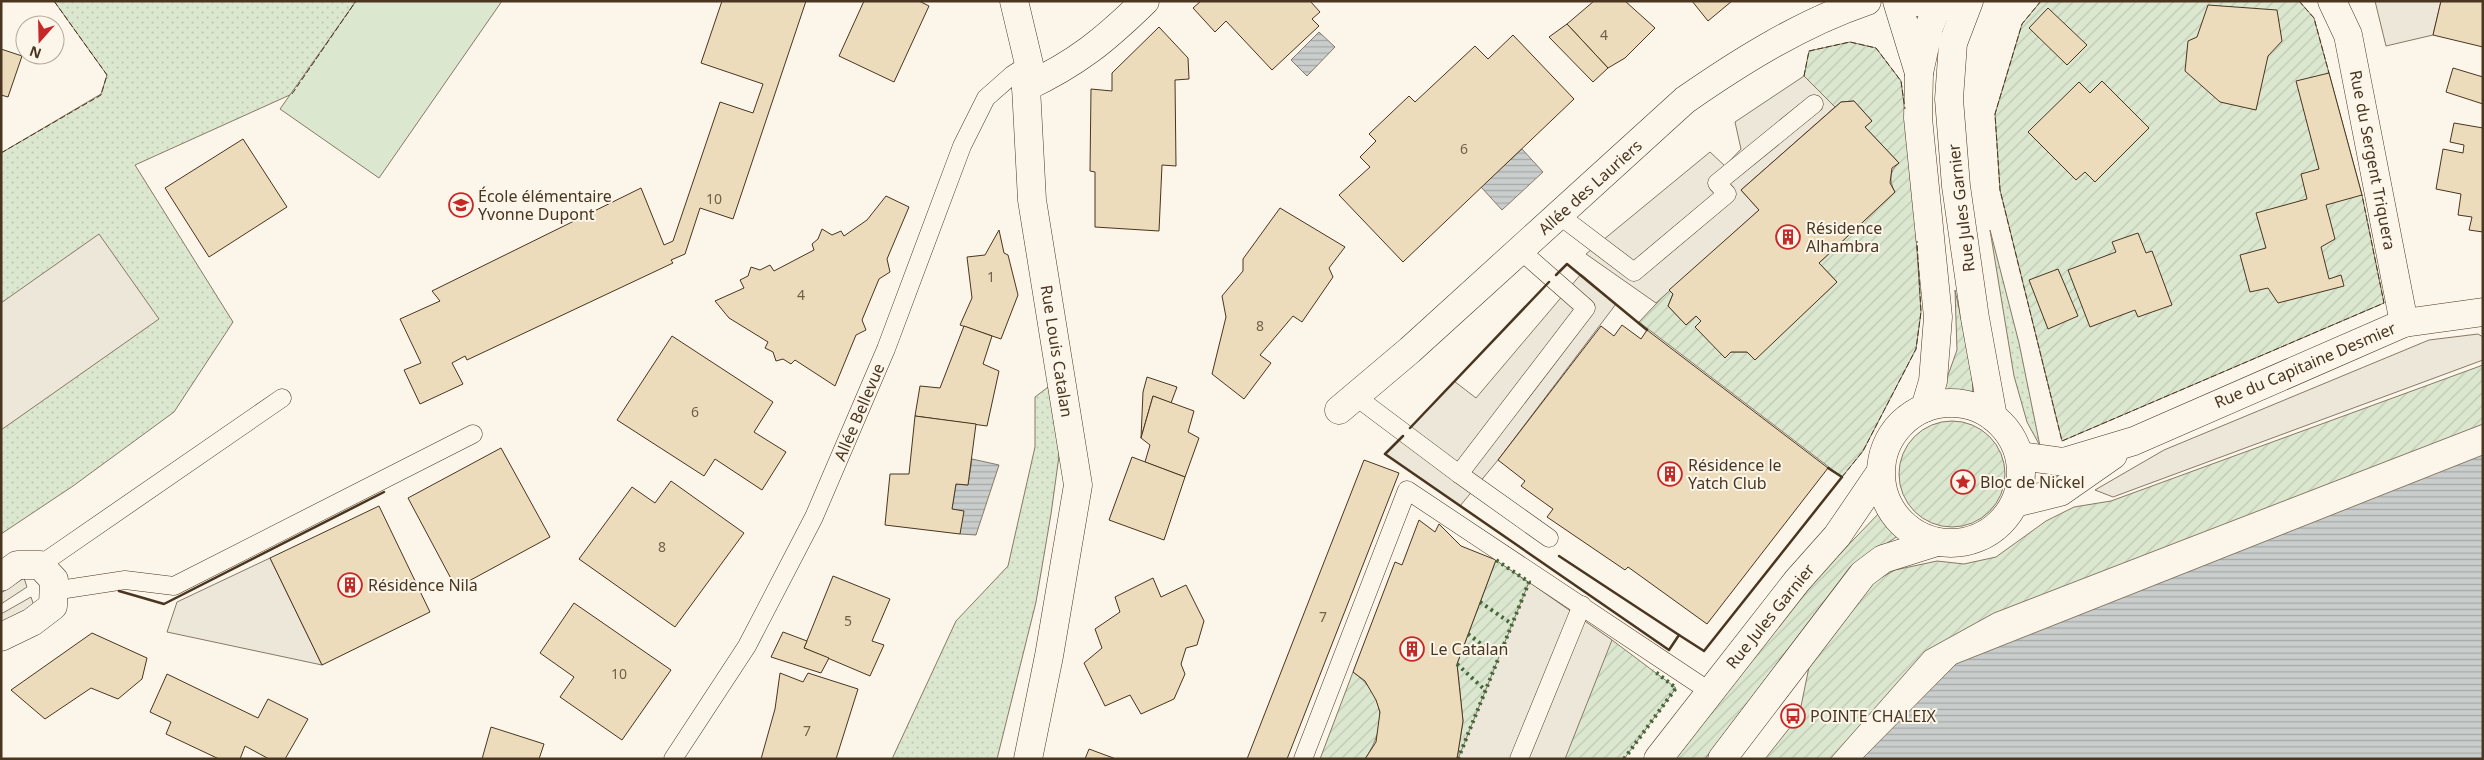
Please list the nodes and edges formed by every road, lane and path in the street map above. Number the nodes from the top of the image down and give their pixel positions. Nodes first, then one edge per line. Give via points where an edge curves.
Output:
1 (1014, 1) edge
2 (1145, 1) edge
3 (1867, 1) edge
4 (1898, 1) edge
5 (1908, 1) edge
6 (2332, 1) edge
7 (1953, 4) edge
8 (1919, 73) junction
9 (1028, 75) junction
10 (1814, 104) dead end
11 (1559, 215) junction
12 (1520, 250) junction
13 (2483, 312) edge
14 (2404, 322) junction
15 (282, 398) dead end
16 (1347, 403) joint
17 (1925, 408) junction
18 (1993, 417) junction
19 (473, 434) dead end
20 (2134, 441) junction
21 (2020, 456) junction
22 (1880, 472) junction
23 (1459, 474) junction
24 (2015, 503) junction
25 (1549, 538) dead end
26 (1937, 542) junction
27 (40, 565) junction
28 (1, 578) edge
29 (53, 591) junction
30 (1582, 605) junction
31 (1, 637) edge
32 (1709, 691) junction
33 (674, 759) edge
34 (1028, 759) edge
35 (1303, 759) edge
36 (1519, 759) edge
37 (1658, 759) edge
38 (1722, 759) edge

1 - 9 street, Rue Louis Catalan
2 - 9 street via 1109,37 1070,65
3 - 11 street, Allée des Lauriers via 1835,12 1733,67 1686,100
4 - 8 street
5 - 7 street
6 - 14 street, Rue du Sergent Triquera via 2348,35
7 - 8 street, Rue Jules Garnier via 1929,27
7 - 18 street, Rue Jules Garnier via 1949,98 1956,186
8 - 17 street, Rue Jules Garnier via 1918,118 1938,317 1933,381
9 - 33 lane, Allée Bellevue via 1012,75 986,98 962,146 886,349 814,518 747,646
9 - 34 street, Rue Louis Catalan via 1032,200 1078,485
10 - 11 lane via 1717,183 1727,194 1634,272
11 - 12 street, Allée des Lauriers
12 - 16 street, Allée des Lauriers
12 - 23 lane via 1586,308
13 - 14 street, Rue du Capitaine Desmier
14 - 20 street, Rue du Capitaine Desmier
15 - 27 lane
16 - 23 lane
17 - 18 street via 1948,403 1972,406
17 - 22 street via 1904,420 1894,431 1882,458
18 - 21 street via 2010,434
19 - 29 lane via 174,586 125,580
20 - 21 street, Rue du Capitaine Desmier via 2064,462
20 - 24 street, Rue du Capitaine Desmier via 2060,492
21 - 24 street via 2020,488
22 - 26 street via 1884,496 1896,517 1914,533
22 - 32 street, Rue Jules Garnier via 1836,536
23 - 25 lane
24 - 26 street via 2005,519 1974,540
26 - 38 street via 1883,559 1863,574
27 - 28 street via 17,565
27 - 29 street via 54,580
29 - 31 street via 53,606 32,622
30 - 32 lane
30 - 35 lane via 1407,490
30 - 36 lane
32 - 37 street, Rue Jules Garnier

